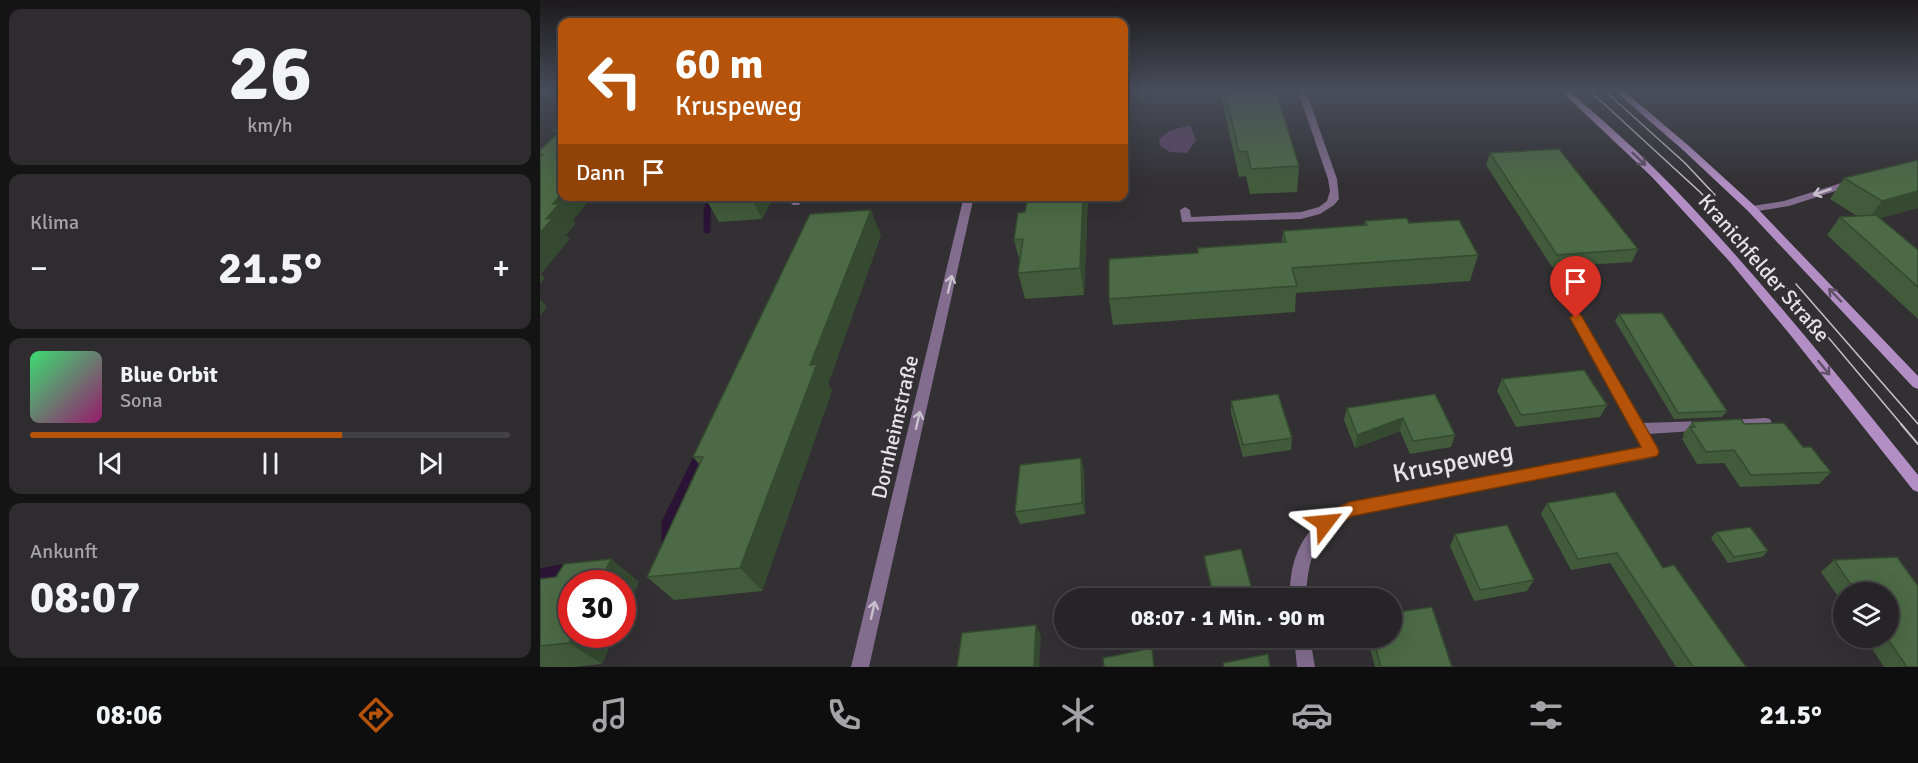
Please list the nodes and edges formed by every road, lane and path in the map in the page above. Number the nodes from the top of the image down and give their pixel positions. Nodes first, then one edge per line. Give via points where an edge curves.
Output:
1 (1313, 122) edge
2 (1598, 122) edge
3 (1656, 122) edge
4 (1863, 179) edge
5 (968, 201) edge
6 (1752, 209) junction
7 (1185, 210) dead end
8 (1576, 318) dead end
9 (1918, 384) edge
10 (1765, 423) edge
11 (1639, 429) junction
12 (1918, 486) edge
13 (1299, 588) edge
14 (1303, 648) edge
15 (860, 667) edge
16 (1306, 667) edge

1 - 7 street via 1334,180 1335,196 1329,205 1296,216 1186,220
2 -> 12 main road, Kranichfelder Straße via 1669,188 1703,226 1798,336
3 - 6 main road, Kranichfelder Straße
4 -> 6 street, Kranichfelder Straße via 1785,204
15 -> 5 street, Dornheimstraße
9 -> 6 main road, Kranichfelder Straße
8 - 11 street, Kruspeweg
10 - 11 street
11 - 13 street, Kruspeweg via 1651,452 1383,502 1336,515 1307,544
14 - 16 street

